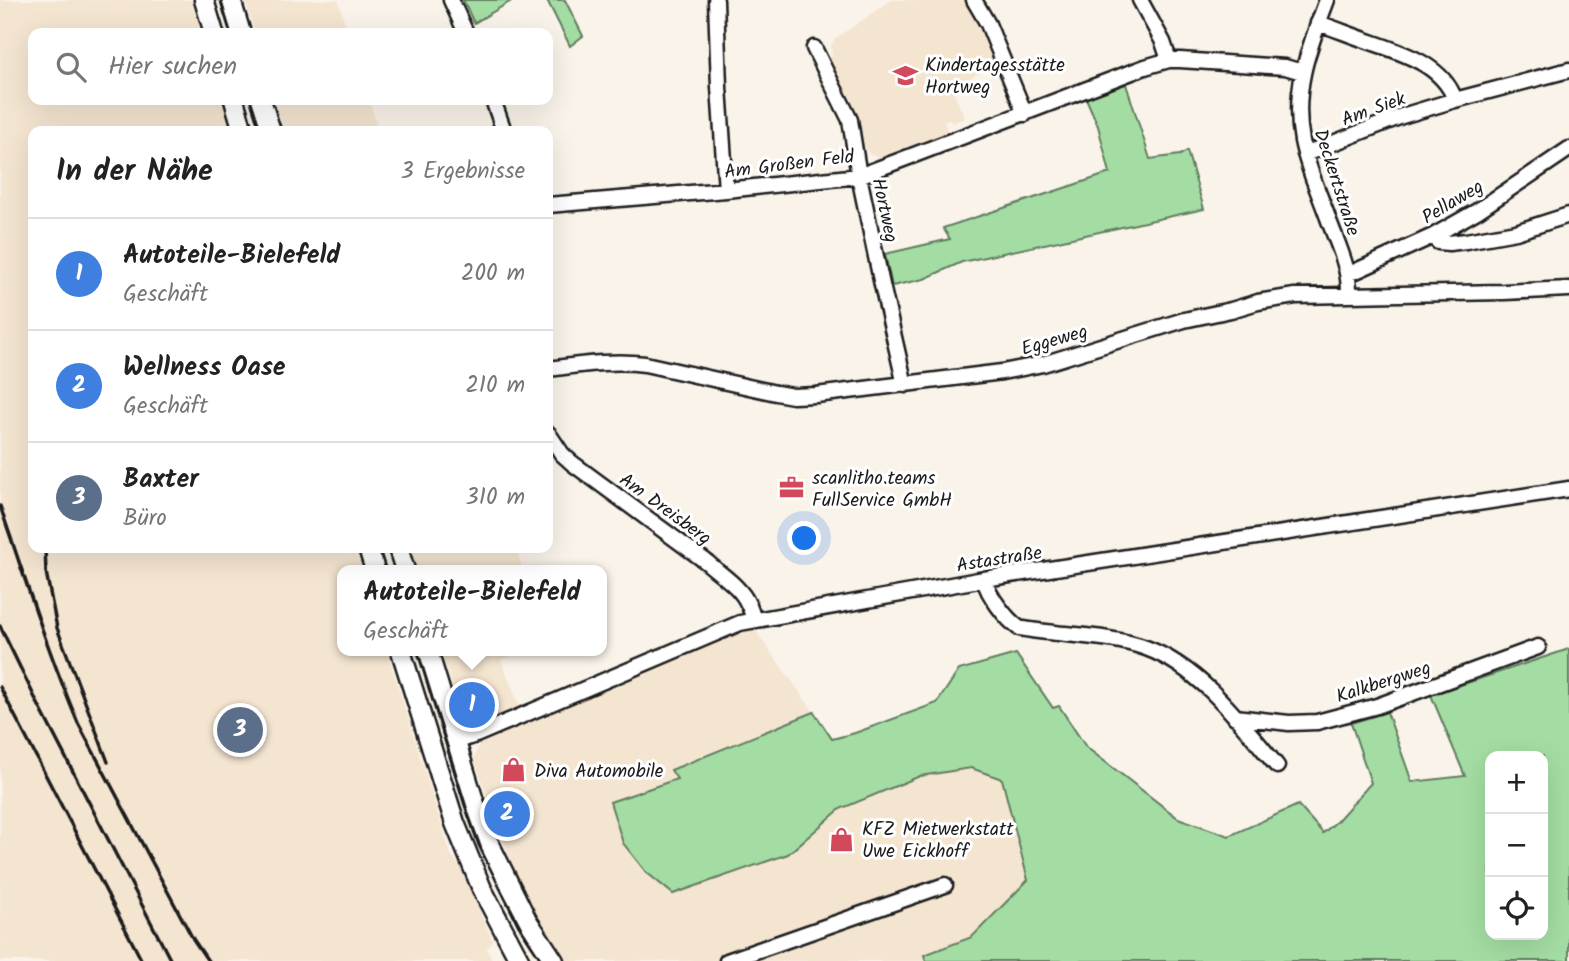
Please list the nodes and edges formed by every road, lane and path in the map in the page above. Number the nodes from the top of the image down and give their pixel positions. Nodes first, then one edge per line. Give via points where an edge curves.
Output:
1 (204, 0) edge
2 (231, 0) edge
3 (451, 0) edge
4 (716, 0) edge
5 (974, 0) edge
6 (1140, 0) edge
7 (1327, 0) edge
8 (1318, 23) junction
9 (212, 28) edge
10 (239, 28) edge
11 (464, 28) edge
12 (814, 48) dead end
13 (1169, 60) junction
14 (1569, 70) edge
15 (1303, 72) junction
16 (1455, 100) junction
17 (235, 105) edge
18 (263, 105) edge
19 (495, 105) edge
20 (1024, 114) junction
21 (242, 126) edge
22 (269, 126) edge
23 (502, 126) edge
24 (1569, 149) edge
25 (1305, 154) junction
26 (859, 176) junction
27 (726, 190) junction
28 (553, 205) edge
29 (1569, 215) edge
30 (1433, 236) junction
31 (1348, 273) junction
32 (1569, 289) edge
33 (1349, 295) junction
34 (553, 368) edge
35 (905, 385) junction
36 (553, 440) edge
37 (1569, 489) edge
38 (984, 579) junction
39 (754, 620) junction
40 (1538, 647) dead end
41 (403, 656) edge
42 (430, 656) edge
43 (1235, 717) junction
44 (456, 742) junction
45 (1277, 766) dead end
46 (945, 886) dead end
47 (520, 961) edge
48 (554, 961) edge
49 (727, 961) edge

1 - 9 street
2 - 10 street
3 - 11 street
4 - 27 street
5 - 20 street
6 - 13 street
7 - 8 street, Deckertstraße
8 - 15 street, Deckertstraße
8 - 16 street via 1414,58 1442,78
12 - 26 street, Hortweg via 850,120
13 - 15 street, Am Großen Feld
13 - 20 street, Am Großen Feld
14 - 16 street, Am Siek
15 - 25 street, Deckertstraße via 1300,109
16 - 25 street, Am Siek
17 - 21 street
18 - 22 street
19 - 23 street
20 - 26 street, Am Großen Feld
24 - 30 street, Pellaweg
25 - 31 street, Deckertstraße
26 - 27 street, Am Großen Feld
26 - 35 street, Hortweg
27 - 28 street, Am Großen Feld
29 - 30 street via 1466,242 1438,242
30 - 31 street, Pellaweg
31 - 33 street, Deckertstraße
32 - 33 street, Eggeweg
33 - 35 street, Eggeweg via 1302,295 1258,302 1030,368
34 - 35 street, Eggeweg via 632,362 793,396
36 - 39 street, Am Dreisberg via 572,463 728,580 748,603
37 - 38 street, Astastraße
38 - 39 street, Astastraße
38 - 43 street via 1010,623 1019,628 1147,648 1202,683
39 - 44 street, Astastraße
40 - 43 street, Kalkbergweg via 1377,706 1317,722
41 - 47 street via 454,823
42 - 44 street
43 - 45 street
44 - 48 street via 488,841 527,920
46 - 49 street

